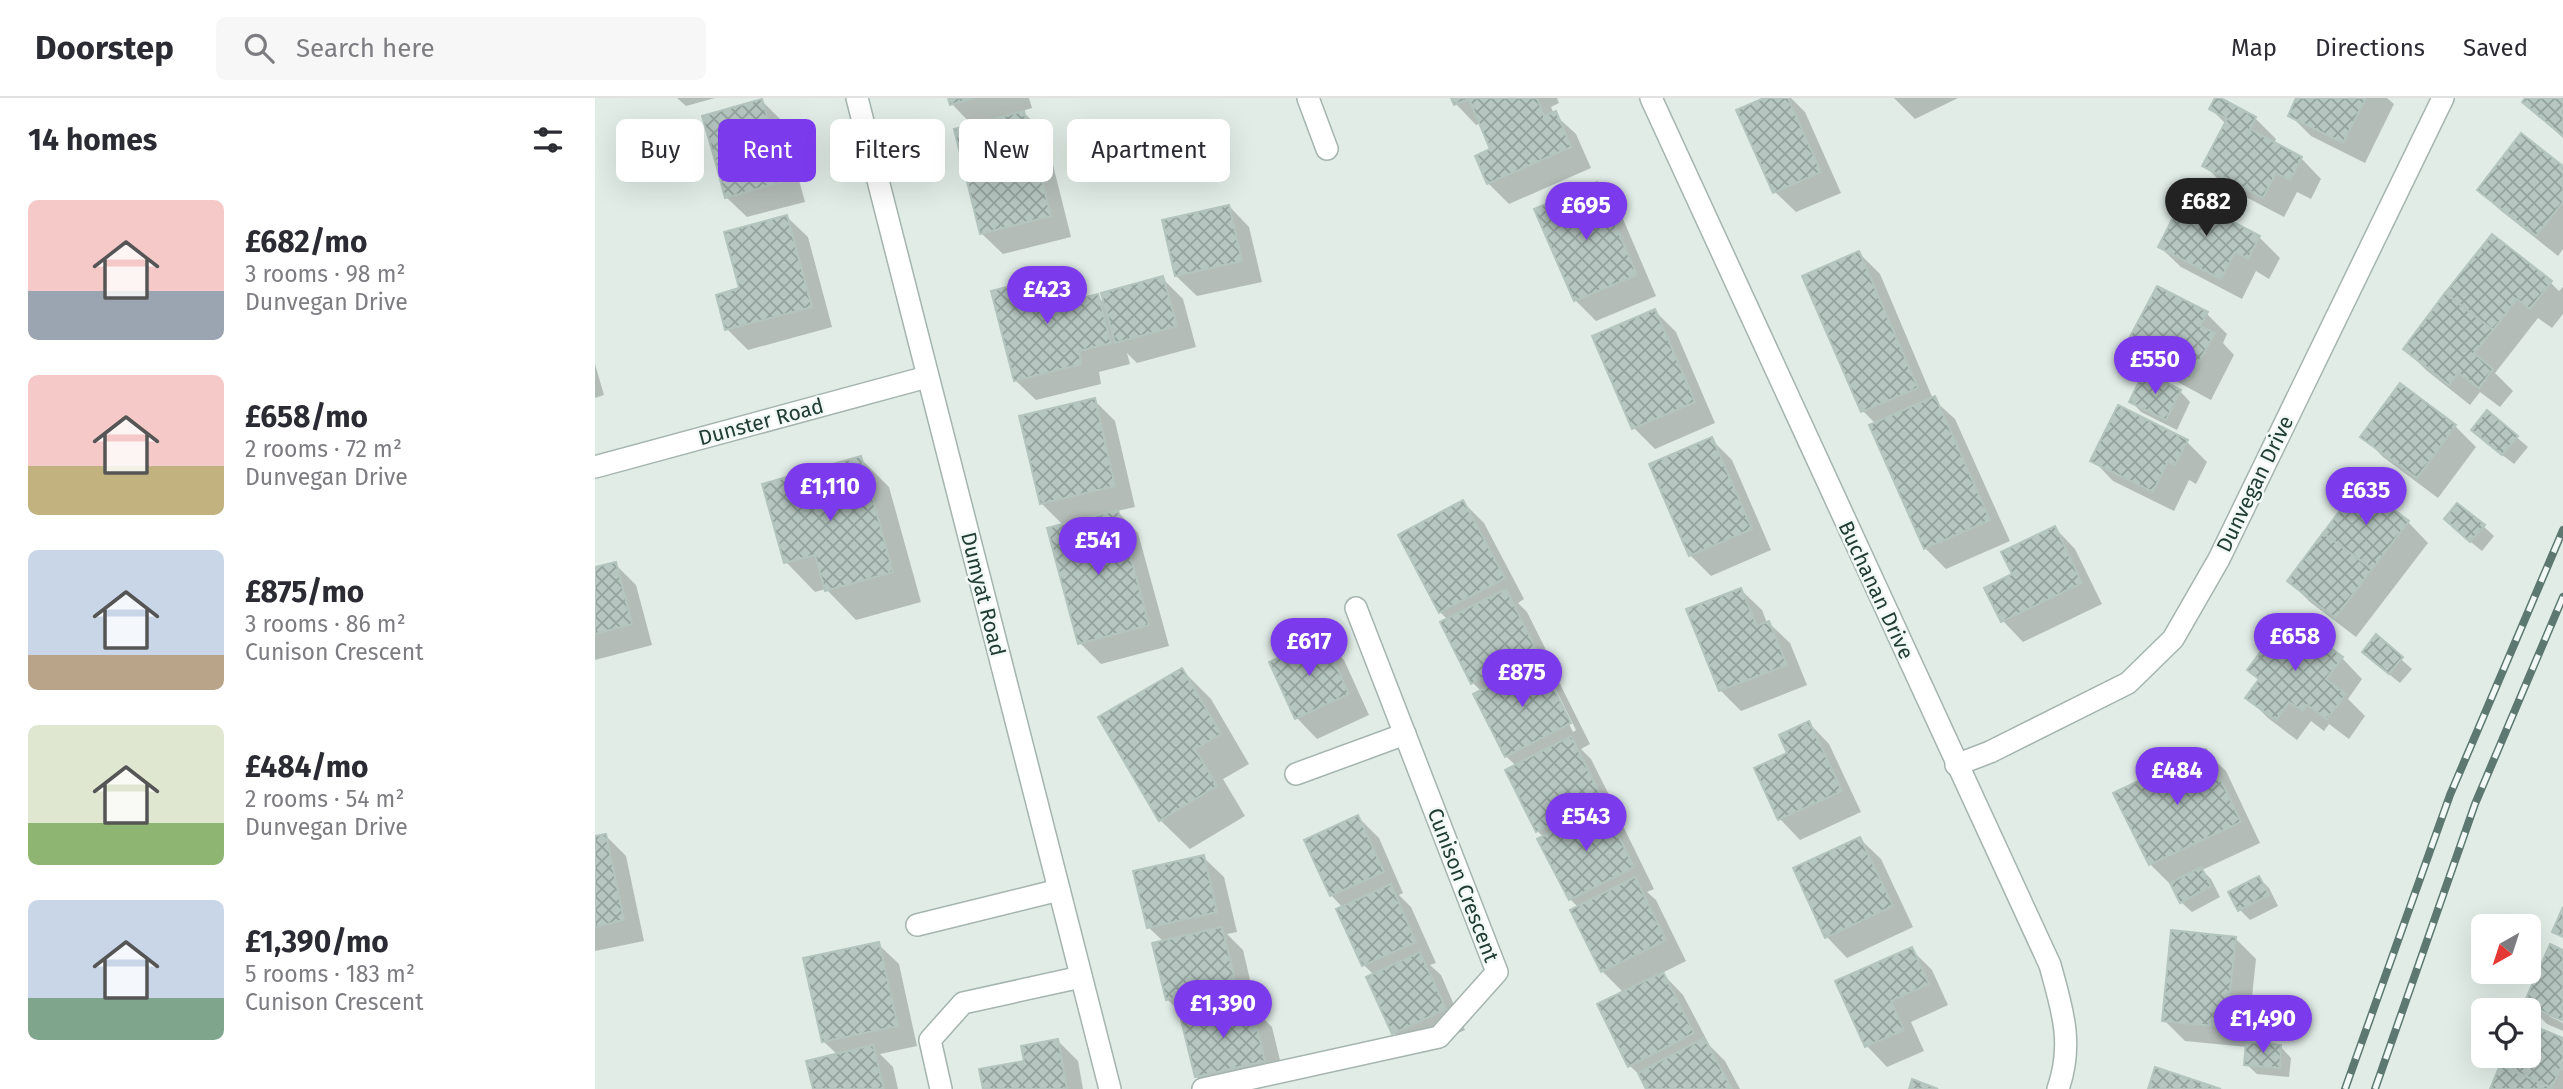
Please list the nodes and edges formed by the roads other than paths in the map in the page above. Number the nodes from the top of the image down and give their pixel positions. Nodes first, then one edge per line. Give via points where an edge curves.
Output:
1 (857, 98) edge
2 (1308, 98) edge
3 (1651, 98) edge
4 (2443, 98) edge
5 (1327, 149) dead end
6 (927, 377) junction
7 (595, 467) edge
8 (1356, 608) dead end
9 (1405, 734) junction
10 (1956, 765) junction
11 (1296, 774) dead end
12 (1059, 890) junction
13 (917, 925) dead end
14 (1081, 977) junction
15 (941, 1089) edge
16 (1110, 1089) edge
17 (1203, 1089) edge
18 (2058, 1089) edge

1 - 6 street, Dumyat Road
2 - 5 street
3 - 10 street, Buchanan Drive
4 - 10 street, Dunvegan Drive via 2219,559 2173,639 2128,683
6 - 7 street, Dunster Road
6 - 12 street, Dumyat Road
8 - 9 street, Cunison Crescent
9 - 11 street
9 - 17 street, Cunison Crescent via 1497,972 1439,1037
10 - 18 street, Buchanan Drive via 2050,965 2066,1024 2064,1072
12 - 13 street
12 - 14 street, Dumyat Road
14 - 15 street via 963,1003 930,1040
14 - 16 street, Dumyat Road

